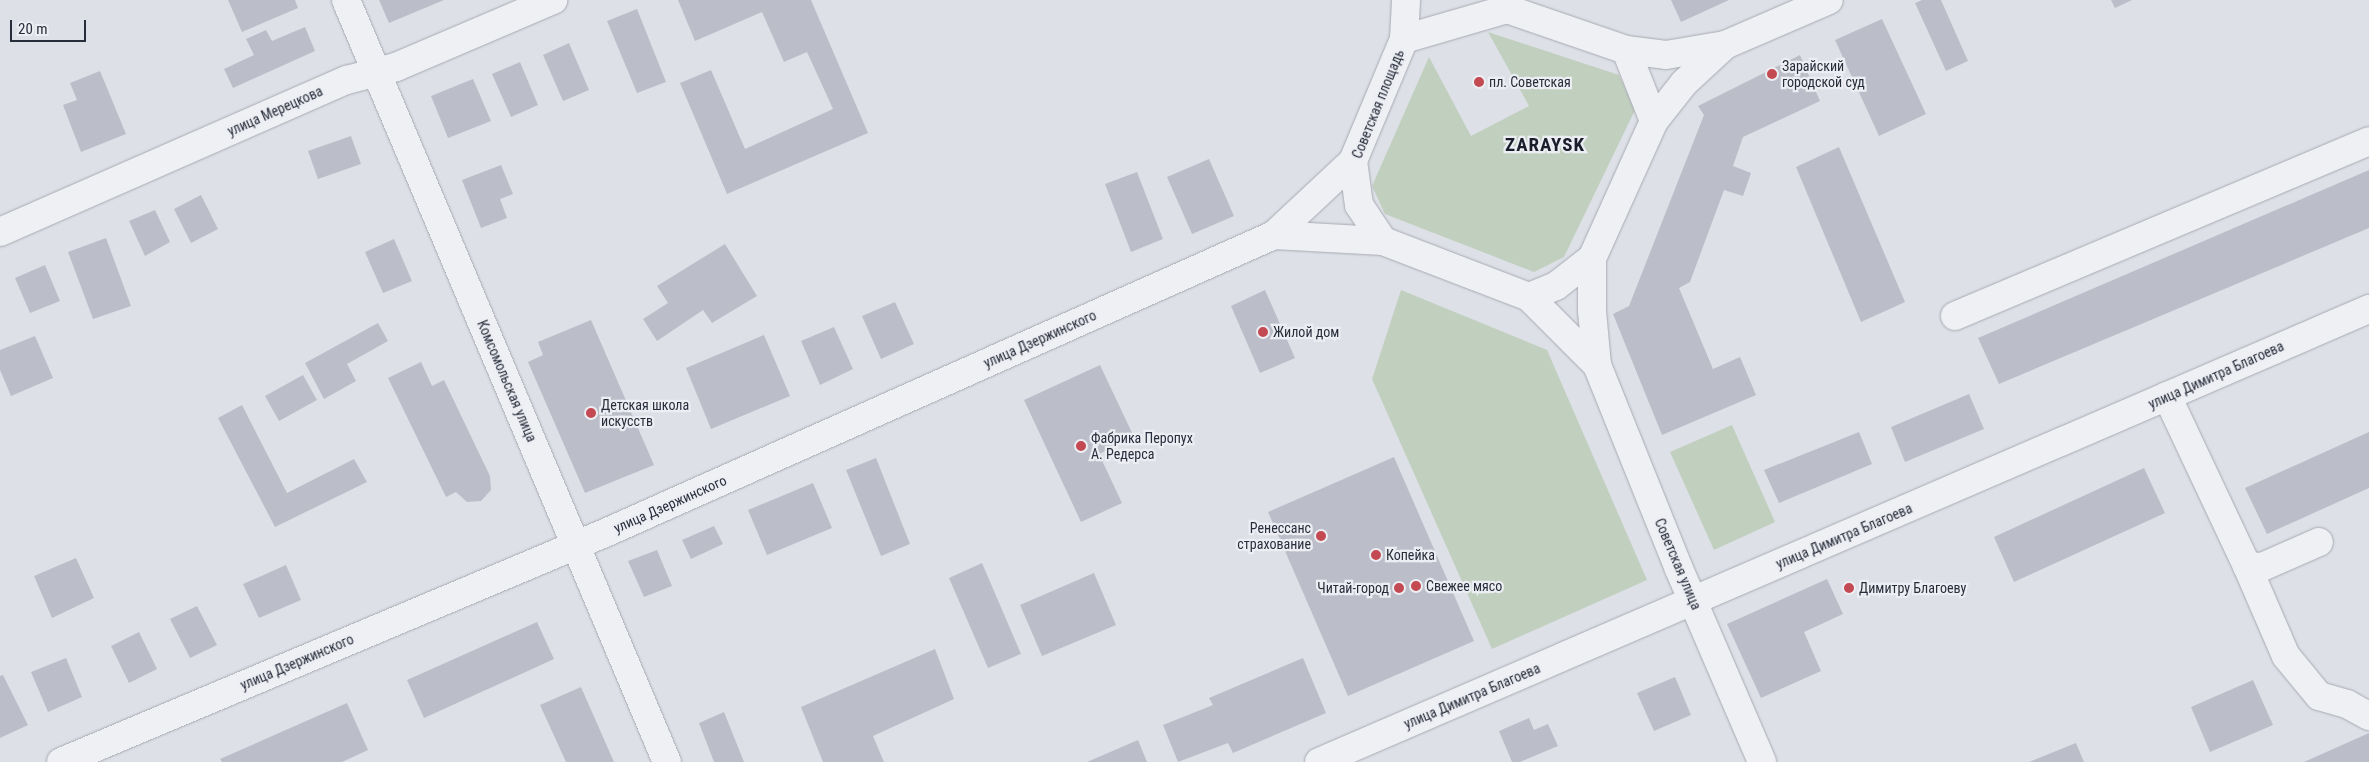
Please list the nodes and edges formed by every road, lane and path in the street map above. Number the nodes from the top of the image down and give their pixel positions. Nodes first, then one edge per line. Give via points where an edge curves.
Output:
1 (346, 0) edge
2 (553, 0) edge
3 (1406, 0) edge
4 (1829, 0) edge
5 (1500, 4) edge
6 (1404, 39) junction
7 (1725, 45) junction
8 (1626, 50) junction
9 (377, 72) junction
10 (1654, 120) junction
11 (2369, 141) edge
12 (1353, 161) junction
13 (0, 232) edge
14 (1274, 235) junction
15 (1383, 241) junction
16 (1592, 258) junction
17 (1528, 297) junction
18 (2369, 309) edge
19 (1955, 316) dead end
20 (1597, 365) junction
21 (2167, 396) junction
22 (2319, 542) dead end
23 (576, 544) junction
24 (2247, 566) junction
25 (1693, 601) junction
26 (2369, 716) edge
27 (61, 762) edge
28 (667, 762) edge
29 (1319, 762) edge
30 (1762, 762) edge

1 - 9 street, Комсомольская улица
2 - 9 street, улица Мерецкова via 396,67
3 - 6 street
4 - 7 street
5 - 6 street, Советская площадь
5 - 8 street, Советская площадь
6 - 12 street, Советская площадь
7 - 8 street via 1666,55
7 - 10 street via 1684,82
8 - 10 street
9 - 13 street, улица Мерецкова via 347,80
9 - 23 street, Комсомольская улица
10 - 16 street
11 - 19 street
12 - 14 street, улица Дзержинского
12 - 15 street, Советская площадь via 1359,205
14 - 15 street, улица Дзержинского
14 - 23 street, улица Дзержинского
15 - 17 street
16 - 17 street via 1556,286
16 - 20 street, Советская улица
17 - 20 street, Советская улица
18 - 21 street, улица Димитра Благоева
20 - 25 street, Советская улица
21 - 24 street
21 - 25 street, улица Димитра Благоева
22 - 24 street via 2262,567
23 - 27 street, улица Дзержинского
23 - 28 street, Комсомольская улица
24 - 26 street via 2286,656 2319,696 2347,704
25 - 29 street, улица Димитра Благоева
25 - 30 street, Советская улица

